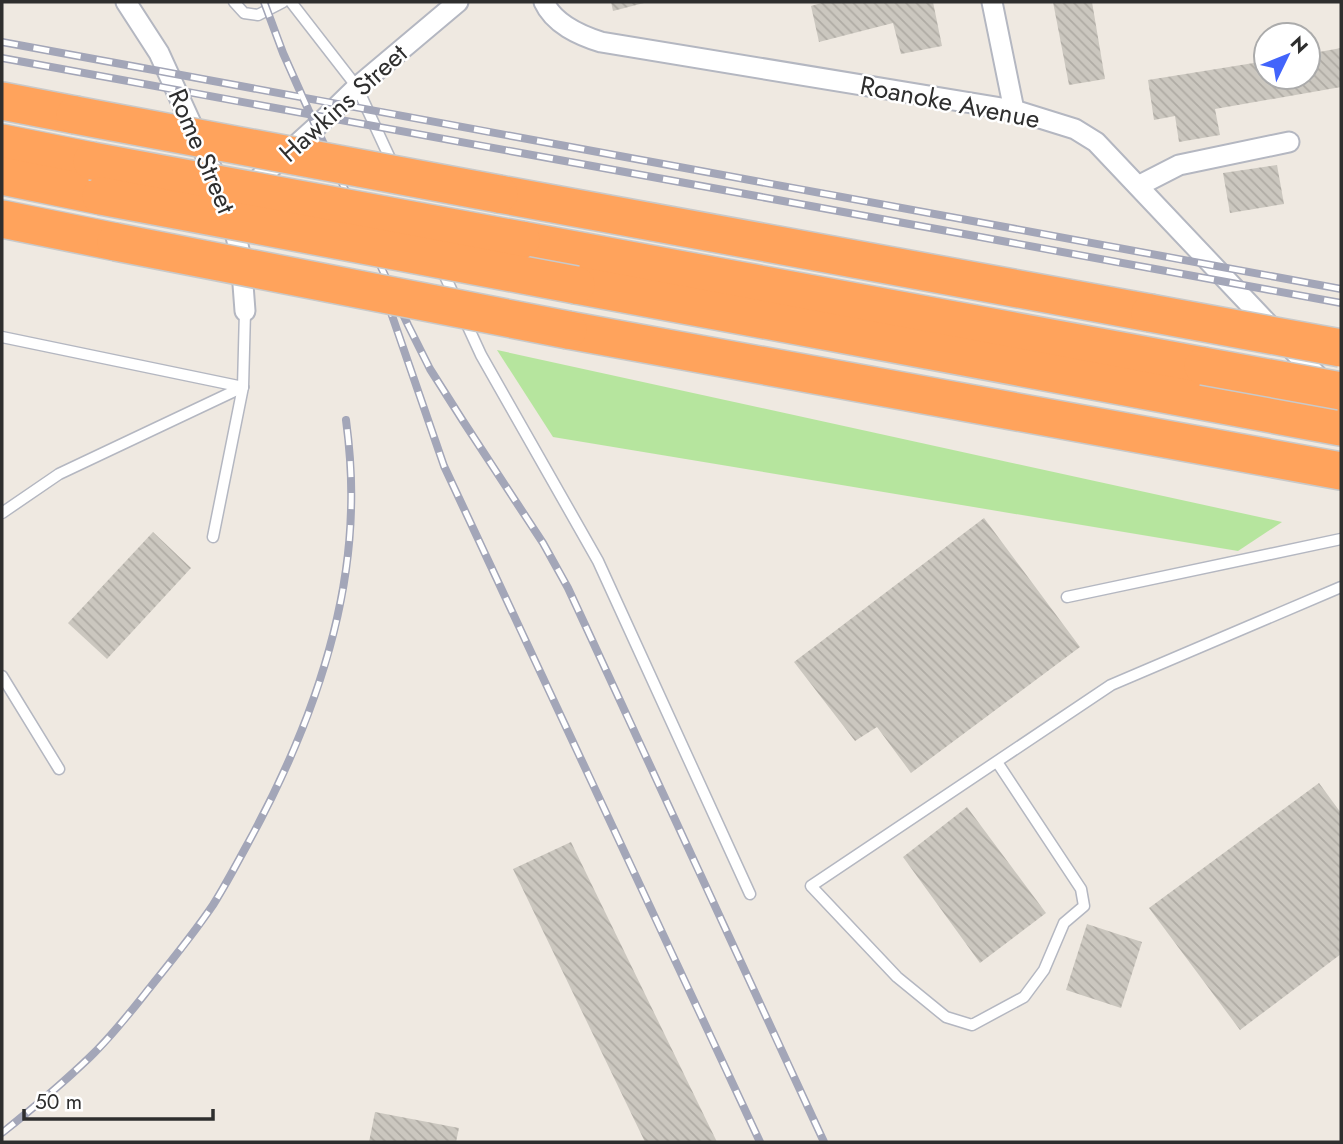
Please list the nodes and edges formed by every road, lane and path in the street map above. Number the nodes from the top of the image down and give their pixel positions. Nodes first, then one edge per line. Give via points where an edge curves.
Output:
1 (127, 2) edge
2 (234, 2) edge
3 (283, 2) edge
4 (291, 2) edge
5 (458, 2) edge
6 (544, 2) edge
7 (992, 2) edge
8 (357, 87) junction
9 (2, 102) edge
10 (1014, 110) junction
11 (1289, 142) dead end
12 (2, 143) edge
13 (2, 176) edge
14 (402, 185) dead end
15 (1138, 186) junction
16 (228, 205) junction
17 (414, 209) dead end
18 (2, 219) edge
19 (425, 233) dead end
20 (431, 245) dead end
21 (245, 311) joint
22 (2, 337) edge
23 (1341, 348) edge
24 (243, 387) junction
25 (1341, 391) edge
26 (1341, 401) edge
27 (1341, 427) edge
28 (1341, 471) edge
29 (2, 513) edge
30 (213, 537) dead end
31 (1341, 539) edge
32 (1341, 587) edge
33 (1067, 597) dead end
34 (2, 676) edge
35 (997, 762) junction
36 (59, 769) dead end
37 (750, 894) dead end

1 - 16 street, Rome Street via 159,53
2 - 3 lane via 244,13 258,15
4 - 8 lane
5 - 8 street, Hawkins Street
6 - 10 street, Roanoke Avenue via 579,35 601,42
7 - 10 street
8 - 14 lane
8 - 16 street, Hawkins Street
9 - 23 highway, bridge
10 - 15 street, Roanoke Avenue via 1075,129 1096,142
11 - 15 street via 1179,165
12 - 25 highway, bridge
13 - 27 highway, bridge
15 - 26 street, Roanoke Avenue
16 - 21 street, Rome Street via 241,258
17 - 19 lane
18 - 28 highway, bridge via 568,330
20 - 37 lane via 481,355 598,561
21 - 24 lane
22 - 24 lane
24 - 29 lane via 59,474
24 - 30 lane
31 - 33 lane
32 - 35 lane via 1111,685
34 - 36 lane
35 - 35 lane via 811,886 897,976 946,1017 972,1025 1024,997 1044,970 1064,923 1084,906 1081,889

